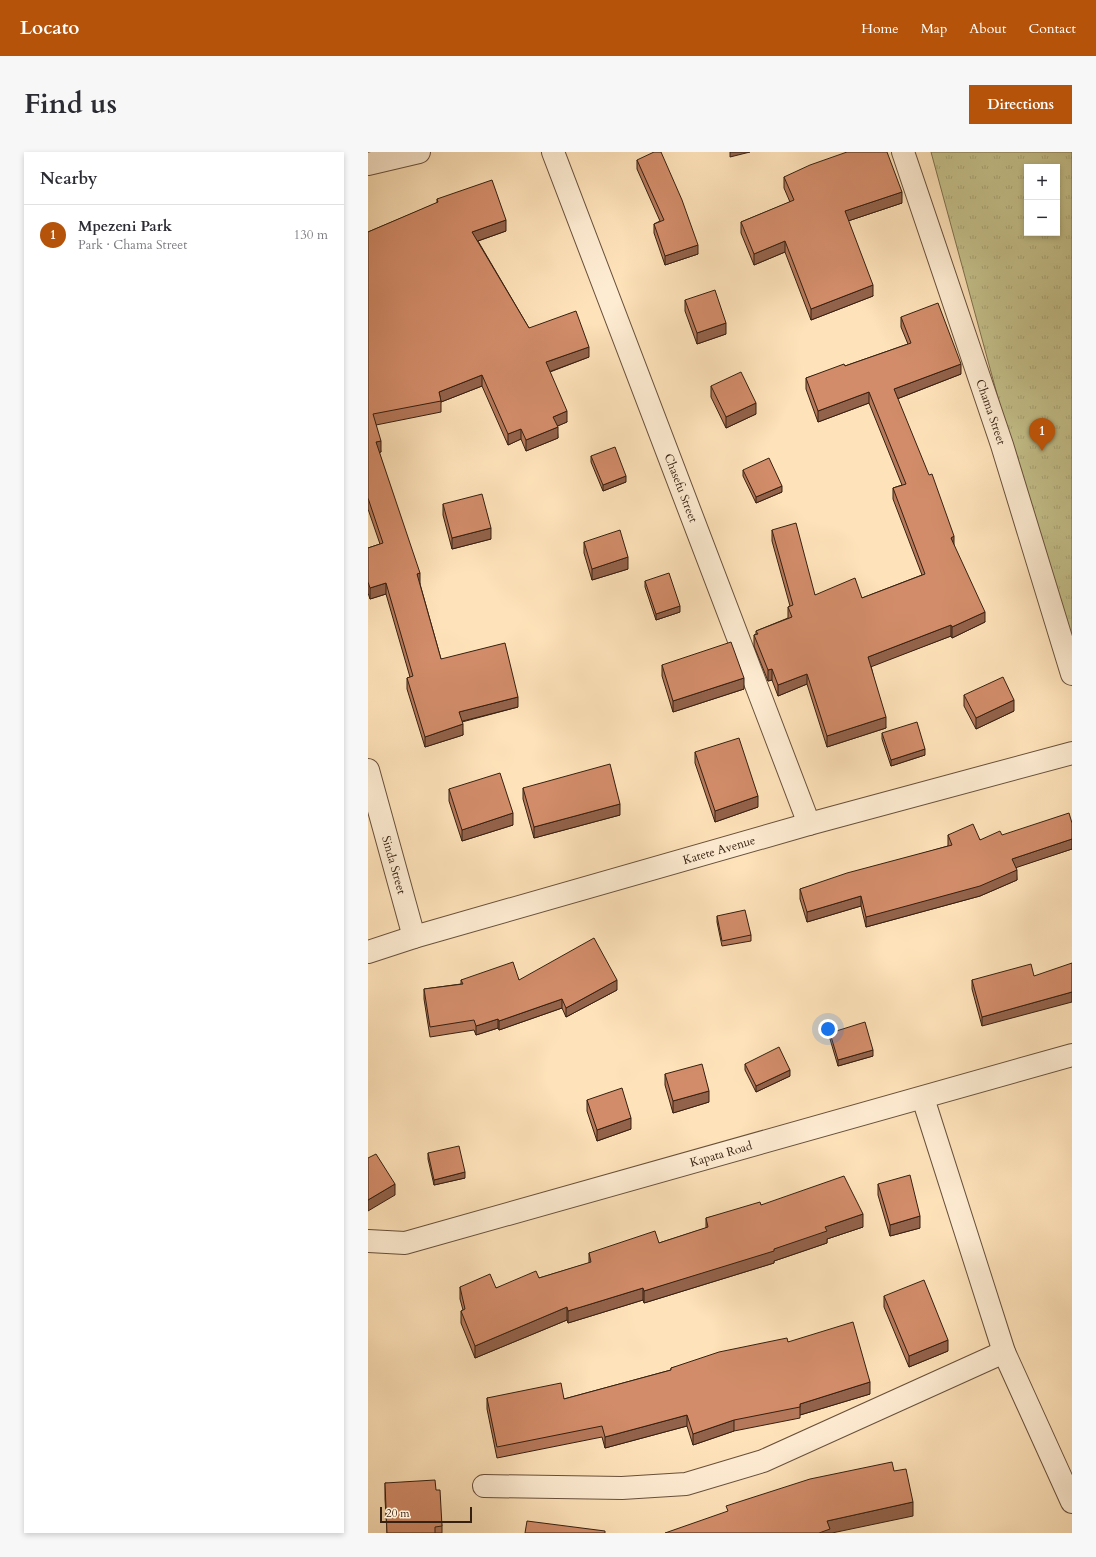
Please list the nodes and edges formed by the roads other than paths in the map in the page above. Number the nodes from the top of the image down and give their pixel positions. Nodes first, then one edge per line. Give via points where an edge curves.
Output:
1 (419, 152) edge
2 (553, 152) edge
3 (903, 152) edge
4 (368, 164) edge
5 (1072, 674) edge
6 (1072, 753) edge
7 (368, 770) edge
8 (809, 824) junction
9 (414, 937) junction
10 (368, 952) edge
11 (1072, 1055) edge
12 (923, 1098) junction
13 (368, 1241) edge
14 (1004, 1352) junction
15 (484, 1486) dead end
16 (1072, 1502) edge

1 - 4 street
2 - 8 street, Chasefu Street
3 - 5 street, Chama Street via 1002,445
6 - 8 street, Katete Avenue
7 - 9 street, Sinda Street
8 - 9 street, Katete Avenue
9 - 10 street, Katete Avenue
11 - 12 street, Kapata Road
12 - 13 street, Kapata Road via 405,1243
12 - 14 street
14 - 15 street via 763,1461 686,1484 622,1488
14 - 16 street

